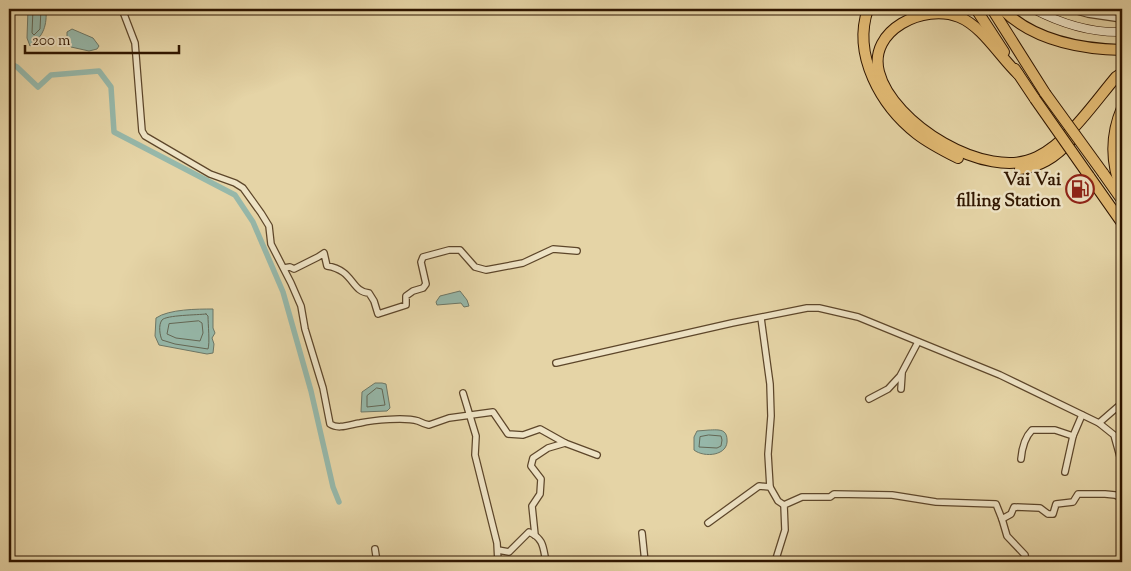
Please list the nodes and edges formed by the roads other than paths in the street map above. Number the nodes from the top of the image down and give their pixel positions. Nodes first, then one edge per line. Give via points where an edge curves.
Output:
1 (122, 9) edge
2 (868, 9) edge
3 (976, 9) edge
4 (992, 9) edge
5 (1002, 9) edge
6 (1033, 9) edge
7 (1070, 9) edge
8 (1122, 19) edge
9 (1122, 32) edge
10 (1122, 50) edge
11 (1122, 72) edge
12 (1018, 74) junction
13 (1122, 80) edge
14 (1122, 108) edge
15 (1122, 191) edge
16 (1122, 200) edge
17 (1122, 223) edge
18 (577, 251) dead end
19 (284, 268) junction
20 (761, 318) junction
21 (918, 342) junction
22 (556, 363) dead end
23 (902, 372) junction
24 (901, 389) dead end
25 (463, 393) dead end
26 (869, 399) dead end
27 (1122, 403) edge
28 (471, 415) junction
29 (1082, 415) junction
30 (1099, 423) junction
31 (1073, 436) junction
32 (565, 443) junction
33 (1120, 443) edge
34 (597, 455) dead end
35 (1021, 459) dead end
36 (1122, 464) edge
37 (1065, 472) dead end
38 (770, 486) junction
39 (1122, 498) edge
40 (784, 505) junction
41 (1002, 519) junction
42 (708, 523) dead end
43 (642, 533) dead end
44 (535, 535) junction
45 (375, 549) dead end
46 (498, 550) junction
47 (377, 562) edge
48 (498, 562) edge
49 (546, 562) edge
50 (643, 562) edge
51 (775, 562) edge
52 (1026, 562) edge

1 - 19 street via 134,43 144,136 210,174 243,188 269,226 271,244
2 - 13 highway via 865,55 882,95 917,134 972,164 1008,170 1040,164 1062,150
3 - 12 highway
4 - 16 highway, bridge via 1045,93
5 - 10 highway via 1024,25 1058,41
6 - 9 main road via 1088,29
7 - 8 street
11 - 12 highway via 1050,150 1030,160 1008,164 972,157 920,127 885,88 878,70 878,52 889,32 898,26 913,18 945,14 973,25
12 - 17 highway, bridge
14 - 15 highway via 1113,142 1114,162
18 - 19 street via 553,249 523,264 486,270 475,267 460,250 423,257 424,288 406,296 406,305 378,314 369,293 357,289 344,271 327,266 324,253 294,269
19 - 28 street via 300,306 324,388 330,424 342,427 398,420 429,425
20 - 21 street via 819,308 858,317
20 - 22 street
20 - 38 street via 770,392
21 - 23 street
21 - 29 street via 1000,375
23 - 24 street
23 - 26 street via 888,389
25 - 28 street
27 - 30 street
28 - 32 street via 493,412 508,434 523,435 540,429
28 - 46 street via 476,436 475,456
29 - 30 street
29 - 31 street
30 - 33 street
31 - 35 street via 1055,430 1032,430 1027,434
31 - 37 street
32 - 34 street
32 - 44 street via 548,448 533,458 531,466 542,479 540,494 532,506
33 - 36 street
38 - 40 street
38 - 42 street via 759,486
39 - 41 street via 1078,494 1073,502 1056,504 1054,514 1040,508 1014,507 1011,514
40 - 41 street via 802,497 830,497 834,494 892,495 936,502 996,504
40 - 51 street via 786,530
41 - 52 street via 1007,536 1025,555
43 - 50 street
44 - 46 street via 528,532 510,552
44 - 49 street via 542,542
45 - 47 street
46 - 48 street

